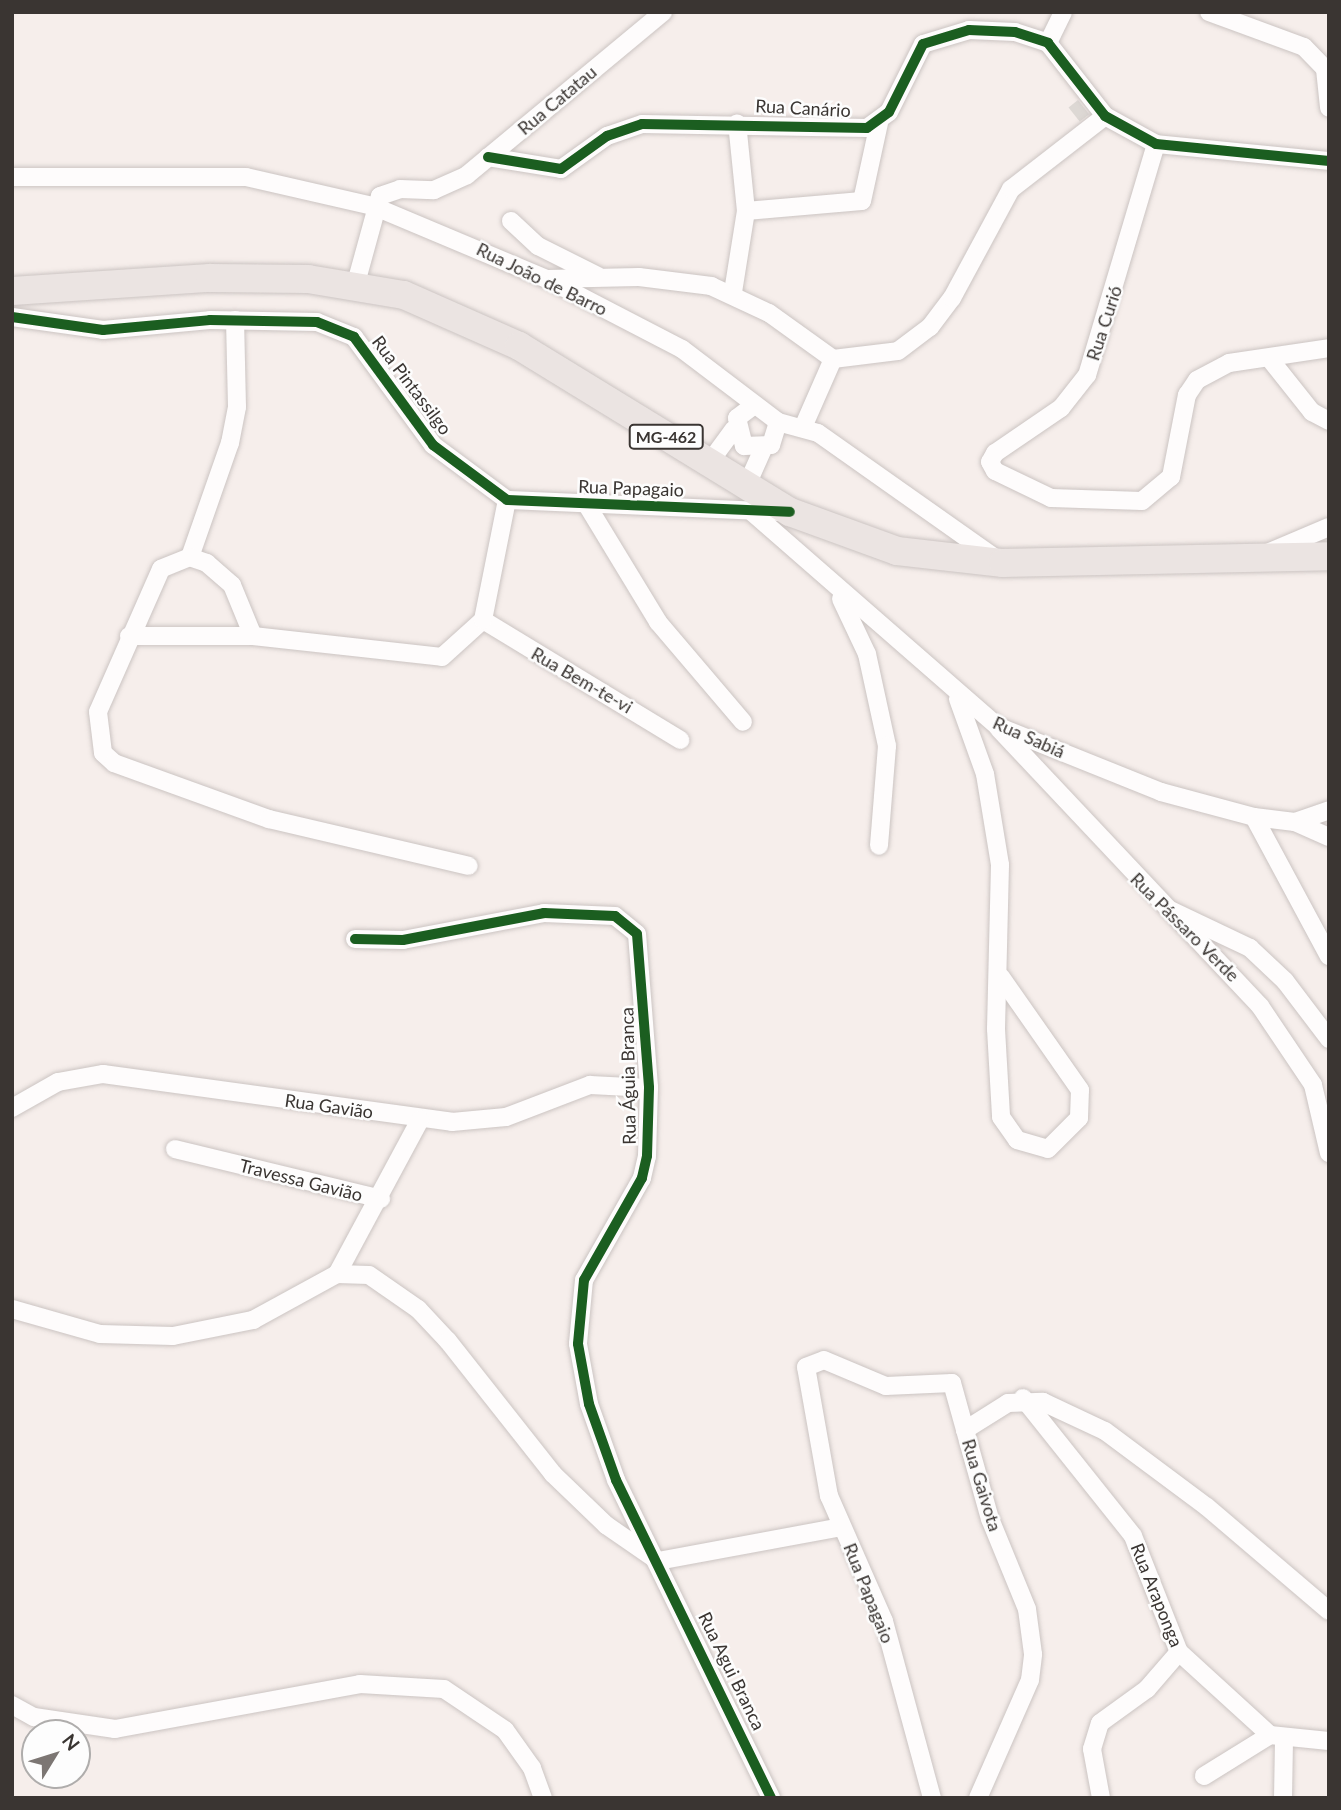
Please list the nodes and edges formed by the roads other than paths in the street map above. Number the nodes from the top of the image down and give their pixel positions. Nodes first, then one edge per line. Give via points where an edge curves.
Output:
1 (663, 12) edge
2 (1063, 12) edge
3 (1209, 12) edge
4 (1048, 44) junction
5 (1329, 108) edge
6 (1105, 116) junction
7 (879, 122) junction
8 (737, 123) junction
9 (1156, 144) junction
10 (488, 157) junction
11 (1329, 161) edge
12 (12, 177) edge
13 (373, 206) junction
14 (746, 211) junction
15 (510, 220) dead end
16 (600, 277) junction
17 (547, 279) junction
18 (356, 283) junction
19 (12, 291) edge
20 (733, 292) junction
21 (12, 317) edge
22 (235, 320) junction
23 (1329, 348) edge
24 (833, 359) junction
25 (1269, 359) junction
26 (753, 406) junction
27 (1329, 421) edge
28 (778, 422) junction
29 (804, 425) junction
30 (734, 429) junction
31 (763, 449) junction
32 (709, 463) junction
33 (507, 500) junction
34 (750, 500) junction
35 (587, 505) junction
36 (1329, 527) edge
37 (1329, 556) edge
38 (190, 557) junction
39 (1256, 558) junction
40 (1003, 563) junction
41 (832, 584) junction
42 (483, 620) junction
43 (129, 636) junction
44 (253, 636) junction
45 (958, 699) junction
46 (743, 722) dead end
47 (997, 726) junction
48 (680, 740) dead end
49 (1329, 810) edge
50 (1254, 817) junction
51 (1295, 822) junction
52 (1329, 837) edge
53 (879, 846) dead end
54 (469, 866) dead end
55 (1163, 907) junction
56 (355, 939) dead end
57 (1329, 956) edge
58 (1001, 977) junction
59 (1329, 1039) edge
60 (649, 1088) junction
61 (12, 1108) edge
62 (420, 1120) junction
63 (175, 1149) dead end
64 (1329, 1153) edge
65 (381, 1199) junction
66 (337, 1274) junction
67 (12, 1309) edge
68 (1023, 1398) junction
69 (965, 1430) junction
70 (841, 1527) junction
71 (658, 1561) junction
72 (1329, 1611) edge
73 (1179, 1652) junction
74 (12, 1705) edge
75 (1277, 1736) junction
76 (1329, 1741) edge
77 (1204, 1776) dead end
78 (543, 1798) edge
79 (771, 1798) edge
80 (932, 1798) edge
81 (978, 1798) edge
82 (1101, 1798) edge
83 (1283, 1798) edge

1 - 10 street, Rua Catatau
2 - 4 street
3 - 5 street via 1304,47 1325,69
4 - 6 street
4 - 7 street via 1015,32 969,30 932,37
6 - 9 street
6 - 24 street via 1006,196 963,281 914,342 876,357
7 - 8 street, Rua Canário via 853,129
7 - 14 street via 862,201
8 - 10 street, Rua Canário via 625,128 561,169 545,171
8 - 14 street
9 - 11 street
9 - 25 street, Rua Curió via 1087,374 1061,408 990,462 1003,479 1051,498 1142,501 1171,477 1187,395 1197,380 1229,363
10 - 13 street, Rua Catatau via 450,185 387,191
12 - 13 street, Rua João de Barro via 246,177
13 - 17 street, Rua João de Barro
13 - 18 street
14 - 20 street
15 - 16 street via 538,246
16 - 17 street
16 - 20 street via 681,280
17 - 26 street, Rua João de Barro via 682,349
18 - 19 main road, MG-462 via 210,278
18 - 32 main road, MG-462 via 452,313 519,346
20 - 24 street
21 - 22 street, Rua Pintassilgo via 103,330
22 - 33 street, Rua Pintassilgo via 317,321 354,337 433,445
22 - 38 street via 237,407 230,443
23 - 25 street
24 - 29 street
25 - 27 street via 1312,412
26 - 28 street, Rua João de Barro via 768,409
26 - 30 street via 737,418
28 - 29 street, Rua João de Barro
28 - 31 street via 776,438
29 - 40 street, Rua João de Barro
30 - 31 street via 744,446
30 - 32 street
31 - 34 street
32 - 34 main road, MG-462
33 - 35 street, Rua Papagaio
33 - 42 street
34 - 35 street, Rua Papagaio
34 - 40 main road, MG-462 via 897,551
34 - 41 street, Rua Sabiá
35 - 46 street, Rua Papagaio via 658,622
36 - 39 street
37 - 39 main road, MG-462
38 - 43 street via 153,578
38 - 44 street via 207,563 232,586
39 - 40 main road, MG-462
41 - 45 street, Rua Sabiá
41 - 53 street via 867,654 887,746
42 - 44 street via 455,649 429,658
42 - 48 street, Rua Bem-te-vi
43 - 44 street
43 - 54 street via 96,727 103,753 114,763 269,819
45 - 47 street, Rua Sabiá
45 - 58 street via 985,774 1000,865
47 - 50 street, Rua Sabiá via 1161,792
47 - 55 street, Rua Pássaro Verde
49 - 51 street, Rua Sabiá
50 - 51 street, Rua Sabiá
50 - 57 street
51 - 52 street
55 - 59 street via 1250,948 1285,981
55 - 64 street, Rua Pássaro Verde via 1233,974 1284,1038 1313,1085
56 - 60 street, Rua Águia Branca via 403,940 534,913 625,920 639,942
58 - 58 street via 996,1029 1001,1117 1017,1140 1048,1149 1079,1118 1080,1090
60 - 62 street, Rua Gavião via 590,1085 506,1117
60 - 71 street, Rua Águia Branca via 642,1178 584,1280 578,1344 598,1437
61 - 62 street, Rua Gavião via 58,1082 103,1074
62 - 65 street, Travessa Gavião
63 - 65 street, Travessa Gavião
65 - 66 street
66 - 67 street via 253,1321 173,1336 100,1334
66 - 71 street via 369,1275 418,1309 553,1474 616,1533
68 - 69 street, Rua Gaivota
68 - 72 street via 1064,1409 1105,1431
68 - 73 street, Rua Araponga via 1133,1536
69 - 70 street, Rua Papagaio via 952,1383 886,1386 818,1359 806,1367 806,1389
69 - 81 street, Rua Gaivota via 1032,1642 1030,1681
70 - 71 street
70 - 80 street, Rua Papagaio via 884,1621
71 - 79 street, Rua Agui Branca
73 - 75 street, Rua Araponga
73 - 82 street via 1147,1689 1100,1723 1092,1749
74 - 78 street via 34,1717 115,1730 360,1684 444,1689 505,1730 532,1768
75 - 76 street
75 - 77 street
75 - 83 street

